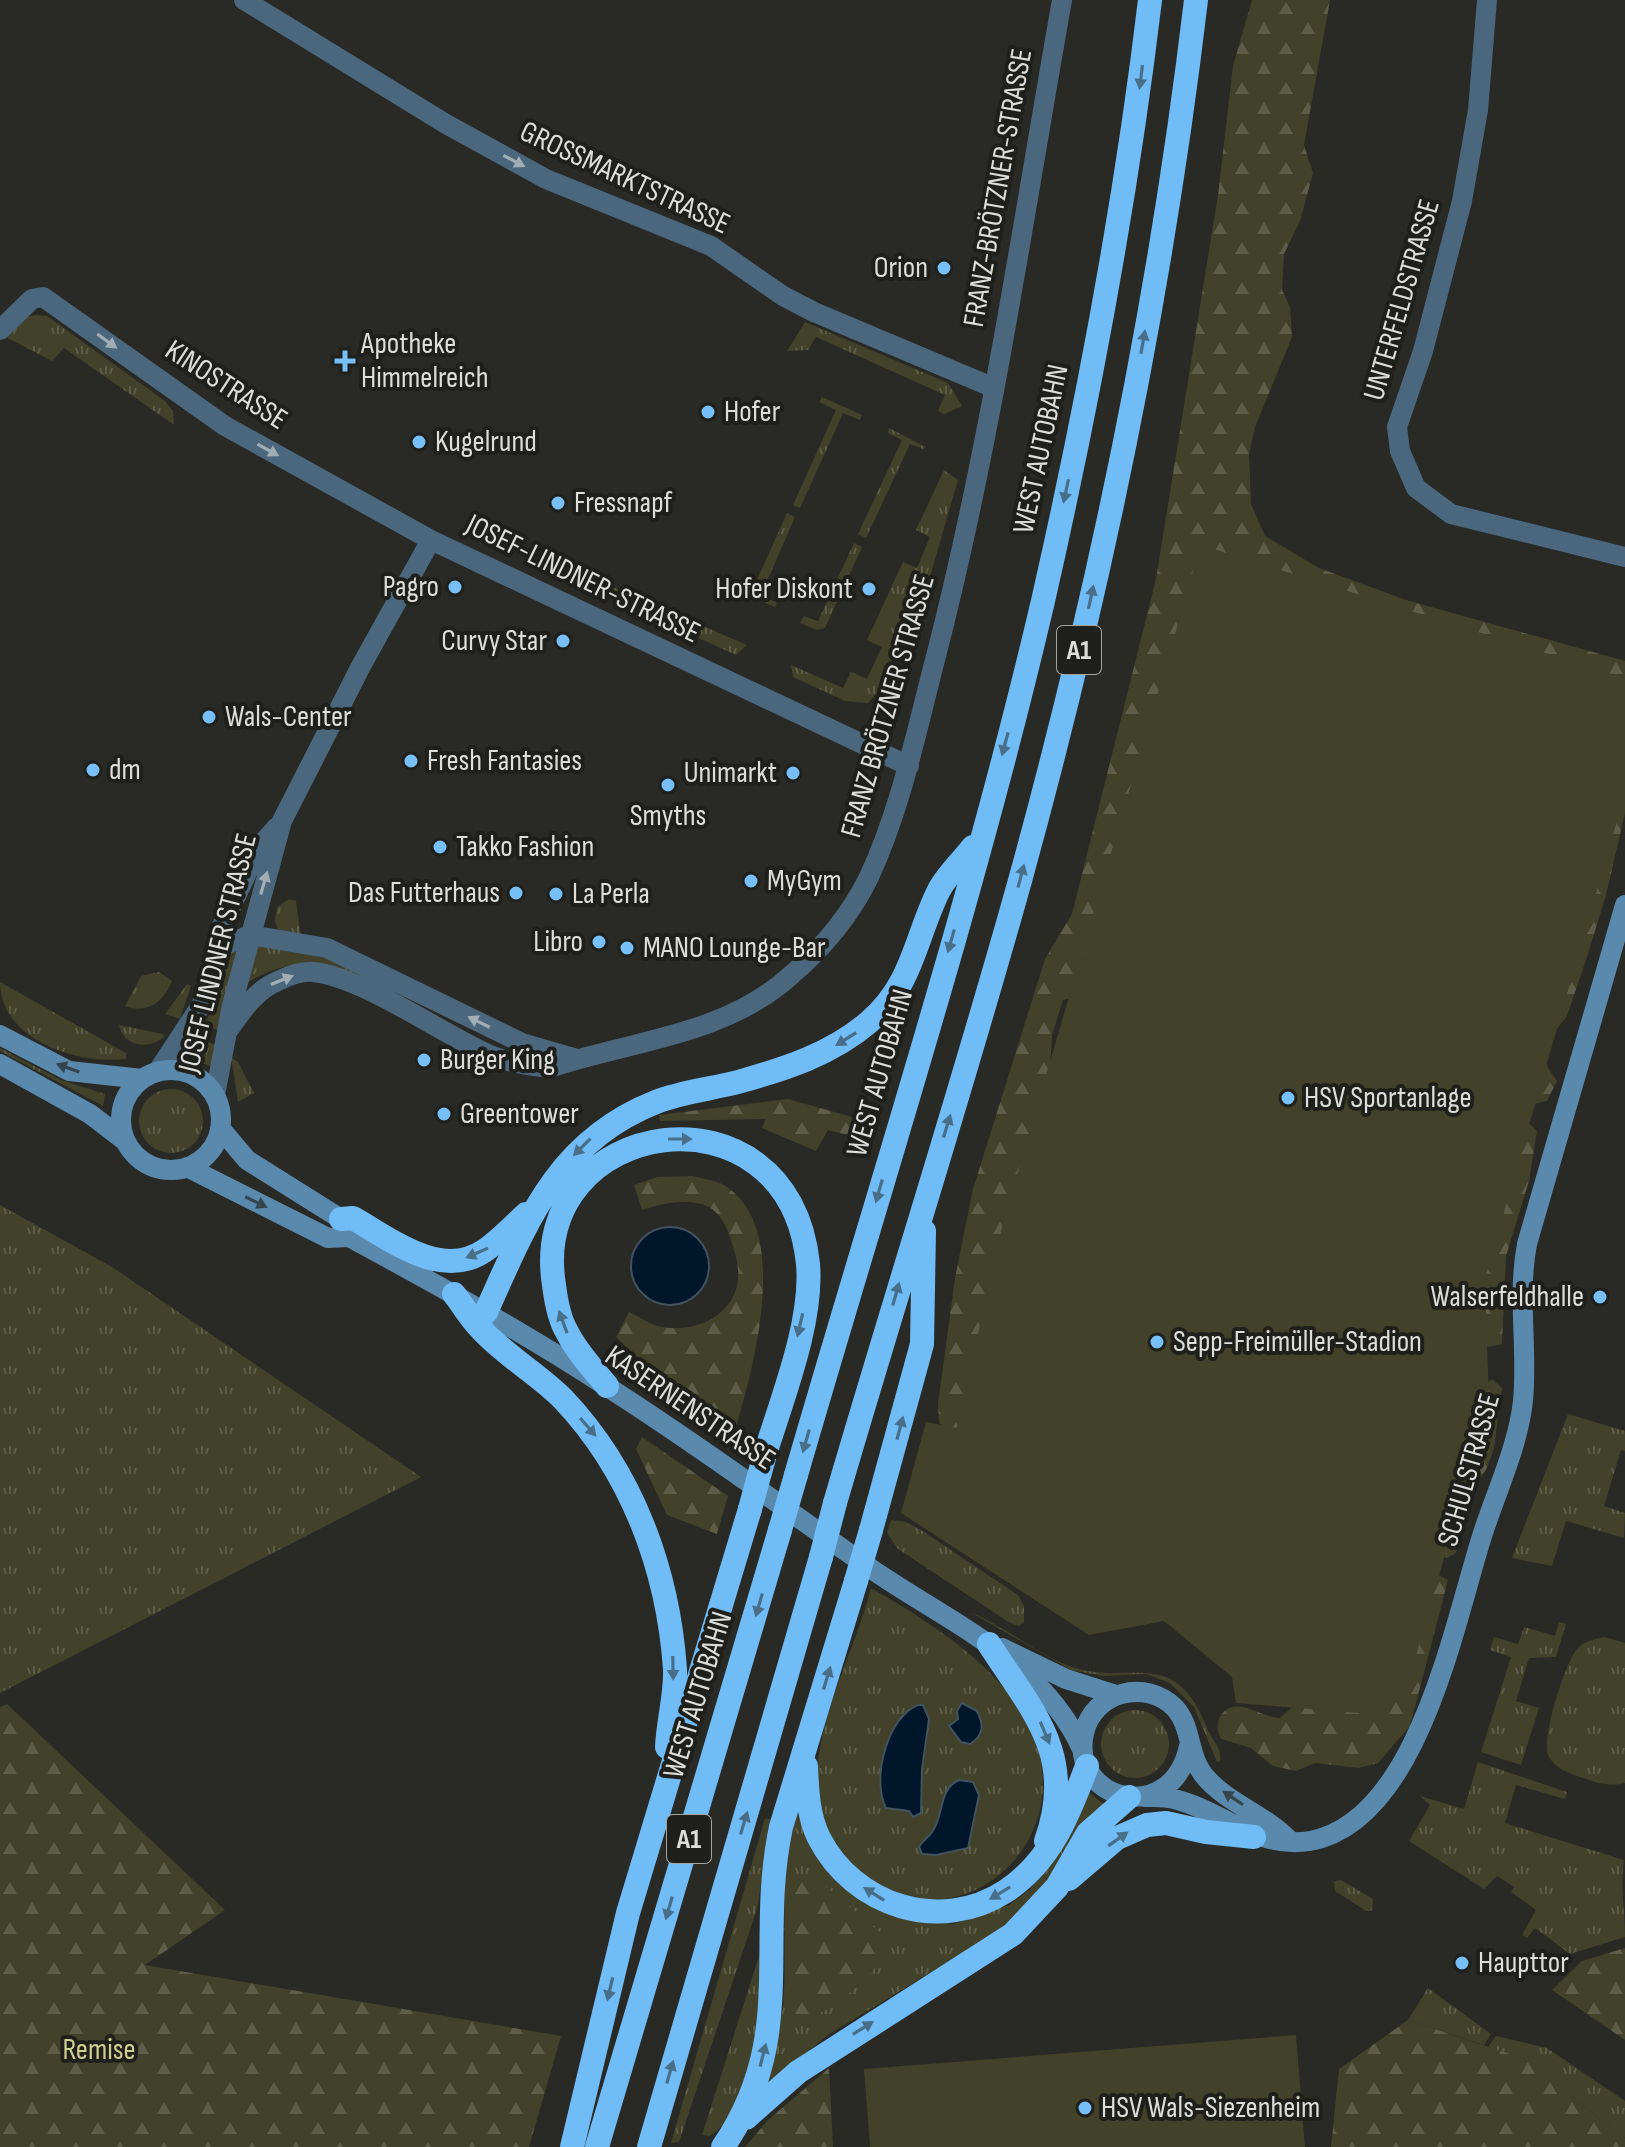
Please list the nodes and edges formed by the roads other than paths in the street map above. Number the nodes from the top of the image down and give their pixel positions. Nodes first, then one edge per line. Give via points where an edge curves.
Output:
1 (244, 0) edge
2 (1062, 0) edge
3 (1150, 0) edge
4 (1196, 0) edge
5 (1487, 0) edge
6 (0, 330) edge
7 (992, 387) junction
8 (431, 540) junction
9 (1625, 557) edge
10 (909, 766) junction
11 (282, 821) junction
12 (980, 839) junction
13 (1625, 905) edge
14 (250, 935) junction
15 (214, 961) junction
16 (0, 1020) edge
17 (227, 1032) junction
18 (5, 1038) edge
19 (577, 1058) junction
20 (0, 1064) edge
21 (150, 1075) junction
22 (215, 1095) junction
23 (220, 1128) junction
24 (124, 1140) junction
25 (187, 1167) junction
26 (924, 1200) junction
27 (537, 1204) junction
28 (345, 1228) junction
29 (454, 1294) junction
30 (486, 1312) junction
31 (607, 1386) junction
32 (989, 1644) junction
33 (1116, 1695) junction
34 (1189, 1746) junction
35 (804, 1753) junction
36 (1085, 1757) junction
37 (667, 1781) junction
38 (1136, 1797) junction
39 (1254, 1837) junction
40 (1289, 1840) junction
41 (1041, 1855) junction
42 (1057, 1887) junction
43 (729, 2137) edge
44 (572, 2147) edge
45 (597, 2147) edge
46 (649, 2147) edge

1 -> 7 street, GROSSMARKTSTRASSE via 546,179 711,246 814,312
2 - 7 street, FRANZ-BRÖTZNER-STRASSE
3 -> 12 highway, WEST AUTOBAHN / A1 via 1129,154 1082,415 1042,603
26 -> 4 highway, A1 via 1021,876 1082,636 1129,421
5 - 9 street, UNTERFELDSTRASSE via 1478,110 1462,201 1397,427 1400,451 1416,488 1451,514
6 -> 8 street, KINOSTRASSE via 32,299 43,297 225,426
7 - 10 street, FRANZ BRÖTZNER STRASSE via 956,580
8 - 10 street, JOSEF-LINDNER-STRASSE
8 - 11 street, JOSEF-LINDNER-STRASSE
10 - 19 street, FRANZ BRÖTZNER STRASSE via 874,865 848,913 787,980 752,1003 696,1027
14 -> 11 street, JOSEF LINDNER STRASSE
11 - 15 street, JOSEF LINDNER STRASSE via 259,847 233,899
12 -> 27 highway via 940,887 905,982 872,1020 815,1056 659,1101 609,1124 584,1143
12 -> 45 highway, WEST AUTOBAHN / A1, bridge
13 - 40 main road, SCHULSTRASSE via 1527,1244 1520,1288 1524,1379 1517,1430 1430,1708 1410,1753 1379,1798 1326,1836
14 - 15 street via 225,945
14 - 17 street, JOSEF LINDNER STRASSE
19 -> 14 street, FRANZ BRÖTZNER STRASSE via 522,1043 327,948
15 - 21 street, JOSEF LINDNER STRASSE via 202,1004
16 - 18 main road
17 -> 19 street, FRANZ BRÖTZNER STRASSE via 264,989 311,972 381,998 504,1060 549,1068
17 - 22 street, JOSEF LINDNER STRASSE
21 -> 18 main road via 69,1071
20 - 24 main road via 90,1114
21 - 22 main road via 180,1070 194,1075
21 - 24 main road via 130,1091 122,1106
22 - 23 main road
23 - 25 main road via 209,1153
23 - 28 main road, KASERNENSTRASSE via 247,1160
24 - 25 main road via 144,1162 172,1170
25 -> 28 main road, KASERNENSTRASSE via 328,1238
35 -> 26 highway, bridge via 922,1344
46 -> 26 highway, A1, bridge
27 -> 28 highway via 483,1253 459,1260 433,1260 353,1218
27 - 30 highway
28 - 29 main road, KASERNENSTRASSE
29 - 30 main road, KASERNENSTRASSE
29 -> 37 highway via 481,1329 560,1396 595,1434 629,1491 659,1573 671,1635 675,1673
30 - 31 main road, KASERNENSTRASSE
31 - 32 main road, KASERNENSTRASSE
31 -> 37 highway, bridge via 566,1331 557,1302 551,1266 554,1233 571,1196 601,1164 635,1145 680,1137 720,1143 752,1160 793,1208 804,1238 807,1297 750,1509
32 - 33 main road, KASERNENSTRASSE
32 - 36 main road, KASERNENSTRASSE via 1046,1692 1071,1725
32 -> 41 highway via 1033,1706 1052,1749 1057,1783
33 - 34 main road, KASERNENSTRASSE via 1142,1691 1166,1701 1183,1720
33 - 36 main road via 1090,1716
34 - 38 main road via 1175,1779 1161,1791
40 -> 34 main road, KASERNENSTRASSE via 1271,1821 1207,1780
41 -> 35 highway via 1005,1891 981,1904 947,1912 898,1907 872,1894 831,1858 810,1812
43 -> 35 highway via 754,2093 770,2026 773,1863
36 - 38 main road, KASERNENSTRASSE via 1104,1787
36 - 41 highway via 1065,1825
37 -> 44 highway via 628,1913
38 - 39 main road, KASERNENSTRASSE via 1173,1798
38 - 42 highway via 1088,1833
39 - 40 main road, KASERNENSTRASSE
42 -> 39 highway via 1117,1838 1147,1825 1166,1823
43 -> 42 highway via 798,2072 1013,1934

